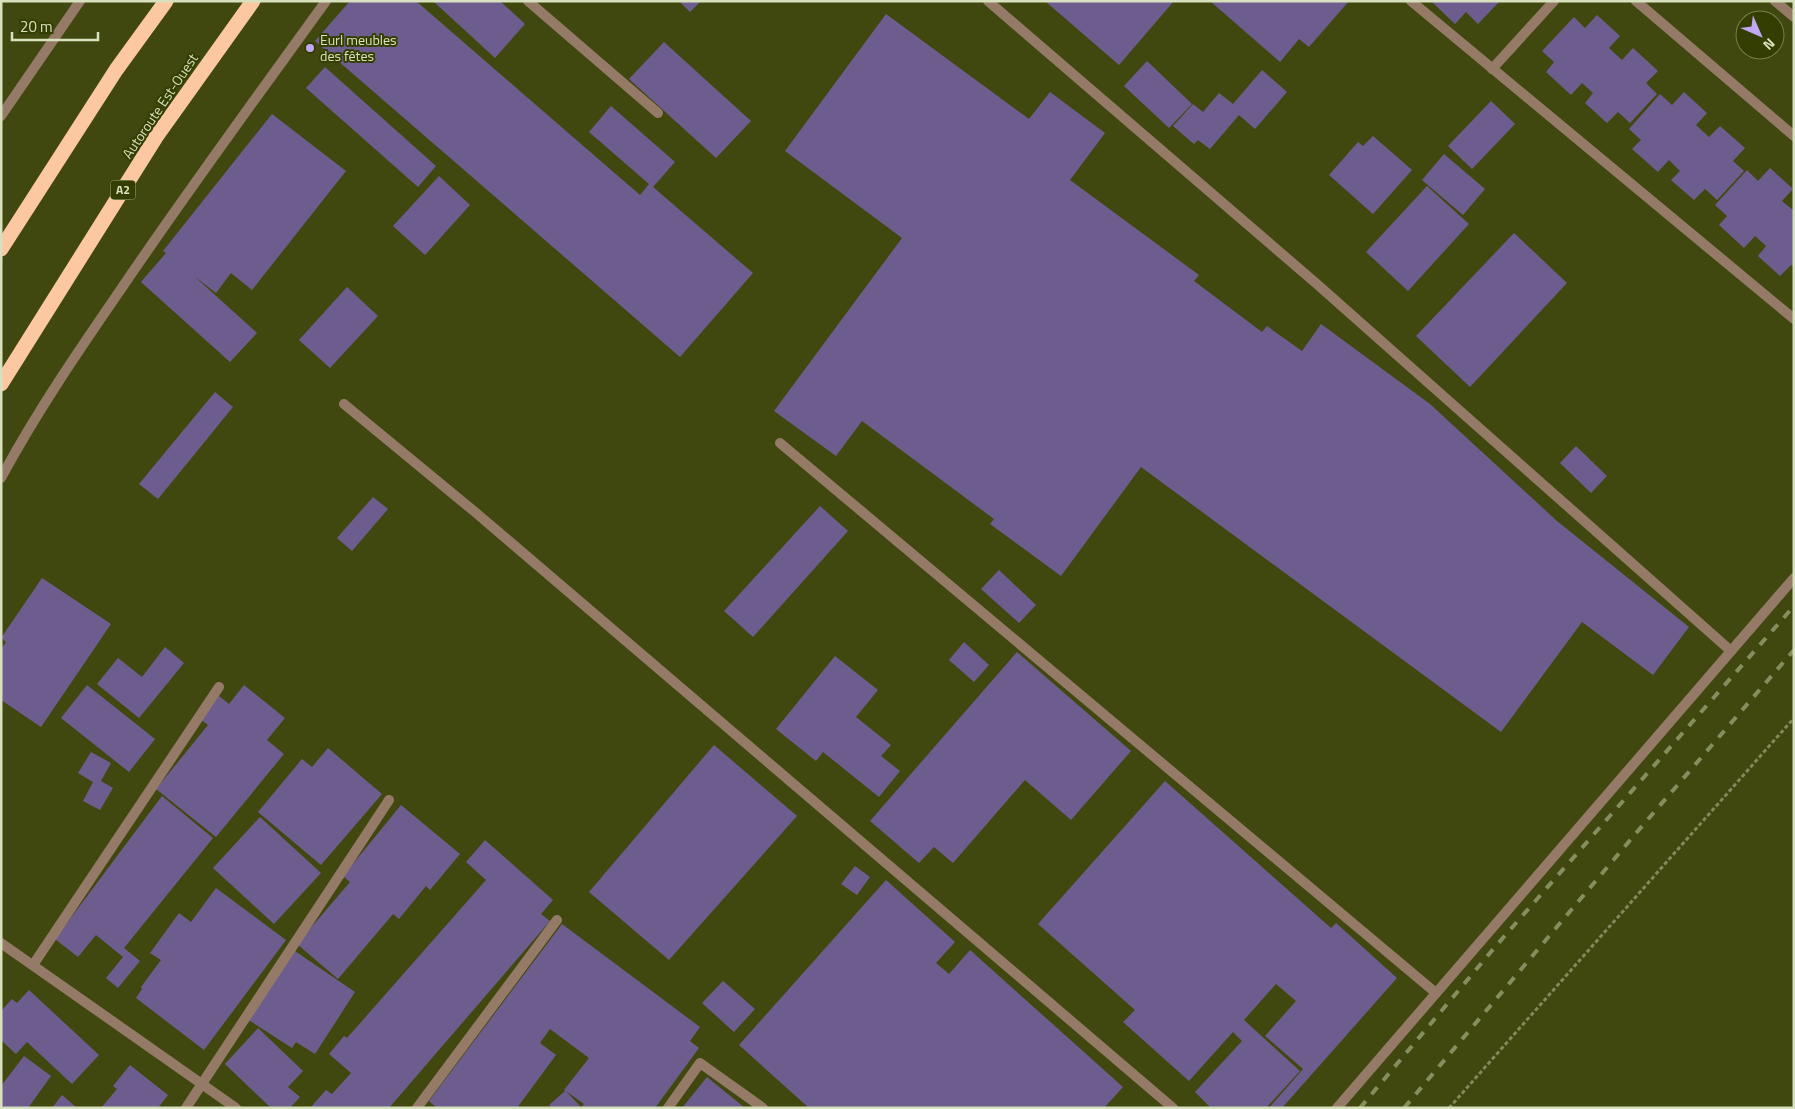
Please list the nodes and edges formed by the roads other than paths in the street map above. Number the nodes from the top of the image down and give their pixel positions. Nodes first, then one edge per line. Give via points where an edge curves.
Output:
1 (80, 1) edge
2 (166, 1) edge
3 (253, 1) edge
4 (326, 1) edge
5 (528, 1) edge
6 (988, 1) edge
7 (1411, 1) edge
8 (1554, 1) edge
9 (1636, 1) edge
10 (1776, 1) edge
11 (1794, 17) edge
12 (1492, 69) junction
13 (658, 113) dead end
14 (1, 116) edge
15 (1794, 136) edge
16 (1, 249) edge
17 (1794, 319) edge
18 (1, 384) edge
19 (344, 404) dead end
20 (780, 443) dead end
21 (1, 478) edge
22 (1794, 578) edge
23 (1731, 651) junction
24 (219, 687) dead end
25 (389, 800) dead end
26 (557, 920) dead end
27 (1, 943) edge
28 (34, 966) junction
29 (1436, 993) junction
30 (203, 1084) junction
31 (186, 1108) edge
32 (236, 1108) edge
33 (417, 1108) edge
34 (668, 1108) edge
35 (763, 1108) edge
36 (1173, 1108) edge
37 (1337, 1108) edge

1 - 14 street
2 - 16 highway via 116,70
3 - 18 highway, Autoroute Est-Ouest / A2 via 156,137
4 - 21 street via 52,390
5 - 13 street
6 - 23 street via 1318,285
7 - 12 street
8 - 12 street
9 - 15 street
10 - 11 street
12 - 17 street
19 - 36 street
20 - 29 street
22 - 23 street
23 - 29 street
24 - 28 street
25 - 30 street
26 - 33 street
27 - 28 street
28 - 30 street
29 - 37 street
30 - 31 street
30 - 32 street
34 - 35 street via 700,1063

